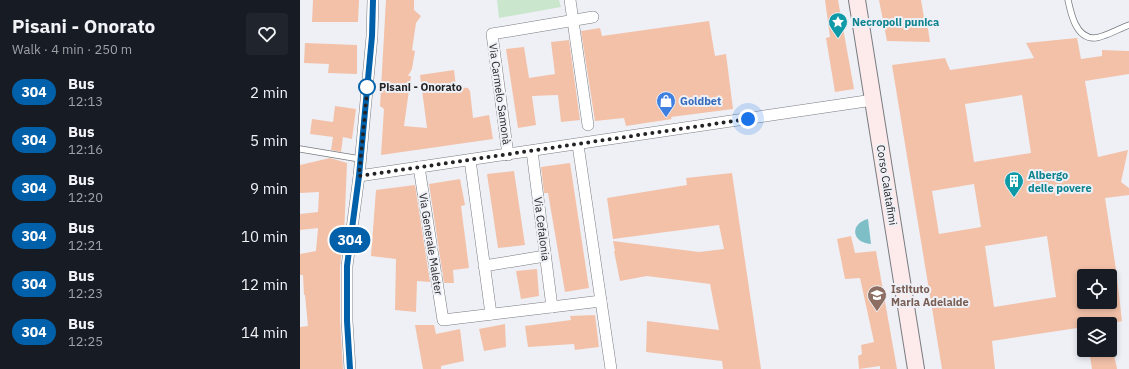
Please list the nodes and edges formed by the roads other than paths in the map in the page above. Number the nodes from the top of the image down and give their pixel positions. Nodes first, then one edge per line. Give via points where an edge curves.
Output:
1 (373, 0) edge
2 (570, 0) edge
3 (857, 0) edge
4 (1068, 0) edge
5 (593, 17) dead end
6 (573, 21) junction
7 (1129, 24) edge
8 (873, 100) junction
9 (588, 125) dead end
10 (578, 145) junction
11 (300, 148) edge
12 (532, 151) junction
13 (508, 155) junction
14 (360, 159) junction
15 (470, 160) junction
16 (418, 167) junction
17 (359, 176) junction
18 (545, 256) junction
19 (484, 266) junction
20 (601, 301) junction
21 (552, 307) junction
22 (491, 314) junction
23 (350, 369) edge
24 (611, 369) edge
25 (916, 369) edge

1 - 14 street
2 - 6 street
3 - 8 main road, Corso Calatafimi
4 - 7 lane via 1071,16 1077,28 1087,36 1095,38
5 - 6 street
6 - 9 street
6 - 13 street, Via Carmelo Samonà via 492,34
8 - 10 street
8 - 25 main road, Corso Calatafimi
10 - 12 street
10 - 20 street
11 - 14 lane
12 - 13 street
12 - 18 street, Via Cefalonia
13 - 15 street
14 - 17 street
15 - 16 street
15 - 19 street
16 - 17 street
16 - 22 street, Via Generale Maleter via 444,320
17 - 23 street via 347,266
18 - 19 street
18 - 21 street, Via Cefalonia
19 - 22 street
20 - 21 street
20 - 24 street
21 - 22 street

